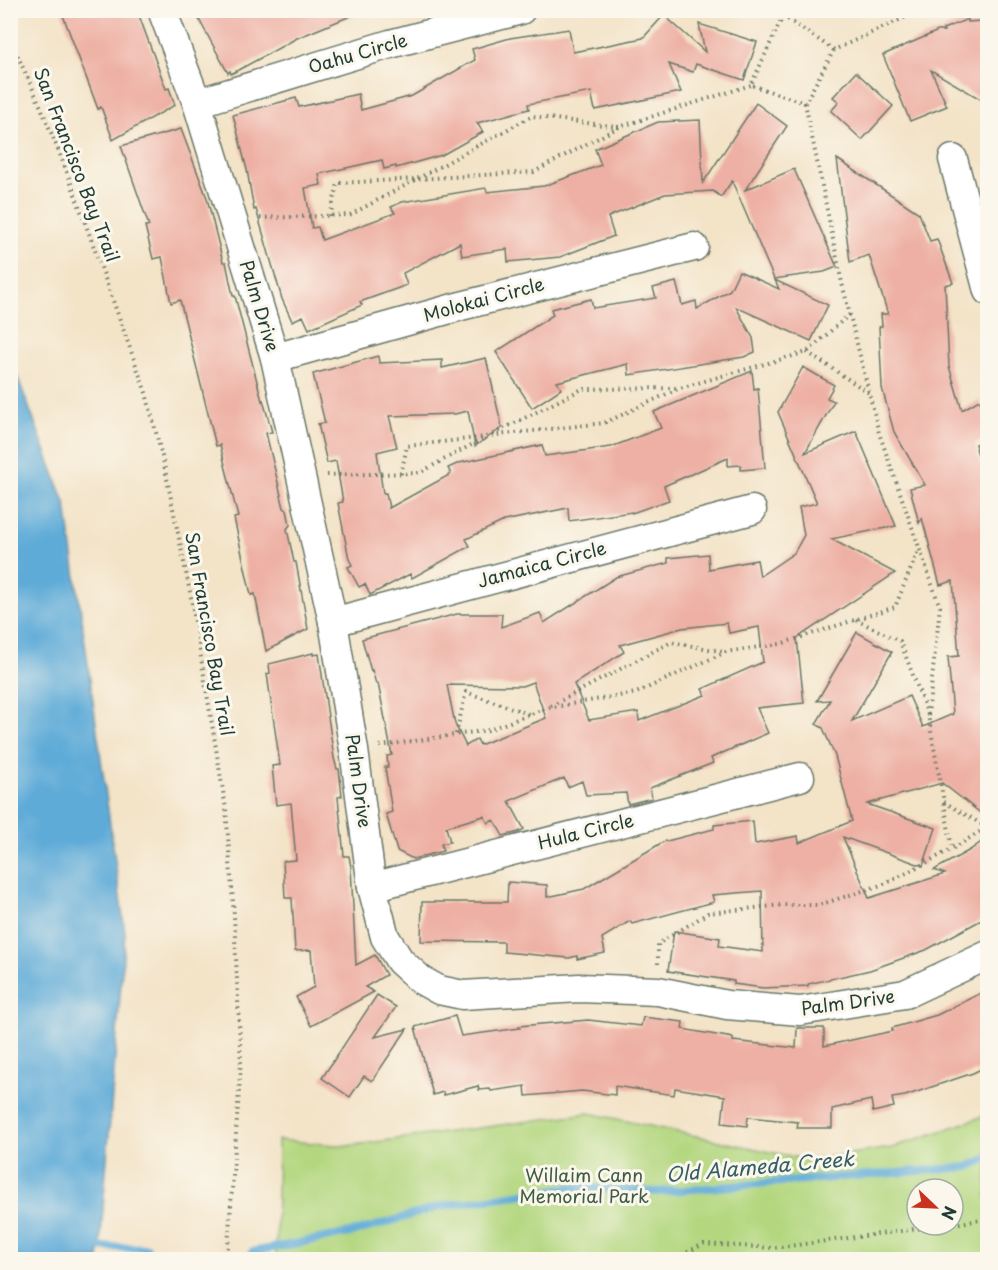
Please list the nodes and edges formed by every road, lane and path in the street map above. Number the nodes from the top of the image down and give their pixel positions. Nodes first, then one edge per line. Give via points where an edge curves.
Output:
1 (162, 10) edge
2 (520, 10) edge
3 (781, 10) edge
4 (921, 10) edge
5 (783, 16) junction
6 (10, 39) edge
7 (834, 50) junction
8 (751, 85) junction
9 (197, 103) junction
10 (805, 103) junction
11 (619, 127) junction
12 (953, 159) dead end
13 (417, 179) junction
14 (330, 216) junction
15 (234, 224) junction
16 (694, 247) dead end
17 (987, 291) edge
18 (850, 314) junction
19 (807, 352) junction
20 (275, 358) junction
21 (680, 388) junction
22 (870, 393) junction
23 (488, 436) junction
24 (401, 474) junction
25 (301, 475) junction
26 (752, 510) dead end
27 (919, 549) junction
28 (855, 620) junction
29 (333, 622) junction
30 (726, 652) junction
31 (547, 708) junction
32 (530, 714) junction
33 (928, 715) junction
34 (456, 734) junction
35 (354, 750) junction
36 (800, 777) dead end
37 (944, 802) junction
38 (987, 828) edge
39 (952, 849) junction
40 (372, 886) junction
41 (987, 955) edge
42 (658, 991) junction
43 (987, 1219) edge
44 (965, 1222) edge
45 (905, 1230) edge
46 (227, 1260) edge
47 (671, 1260) edge

1 - 9 street, Palm Drive
2 - 9 street, Oahu Circle via 390,44
3 - 5 path
4 - 7 path
5 - 7 path
5 - 8 path
6 - 46 path, San Francisco Bay Trail via 67,172 146,393 189,586 226,809 234,916 241,1063
7 - 10 path
8 - 10 path
8 - 11 path
9 - 15 street, Palm Drive
10 - 18 path
11 - 13 path via 534,172
11 - 13 path via 532,116
12 - 17 street
13 - 14 path via 350,215
13 - 14 path via 338,183
14 - 15 path via 253,219
15 - 20 street, Palm Drive
16 - 20 street, Molokai Circle
18 - 19 path
18 - 22 path
19 - 21 path
19 - 22 path
20 - 25 street, Palm Drive
21 - 23 path via 604,423
21 - 23 path via 582,390
22 - 27 path via 888,461
23 - 24 path via 419,473
23 - 24 path via 407,446
24 - 25 path
25 - 29 street, Palm Drive
26 - 29 street, Jamaica Circle
27 - 28 path via 895,607
27 - 33 path via 940,607
28 - 30 path via 780,644
28 - 33 path via 900,641
29 - 35 street, Palm Drive
30 - 31 path via 636,693
30 - 31 path via 671,642
31 - 32 path
32 - 34 path via 488,730
32 - 34 path via 466,692
33 - 37 path
34 - 35 path
35 - 40 street, Palm Drive
36 - 40 street, Hula Circle
37 - 38 path
37 - 39 path
38 - 39 path
39 - 42 path via 887,883 819,905 708,913 658,944
40 - 42 street, Palm Drive via 385,937 400,961 439,990 463,995 579,988
41 - 42 street, Palm Drive via 905,994 800,1011 727,1005
43 - 44 path
45 - 47 path via 774,1248 704,1244

